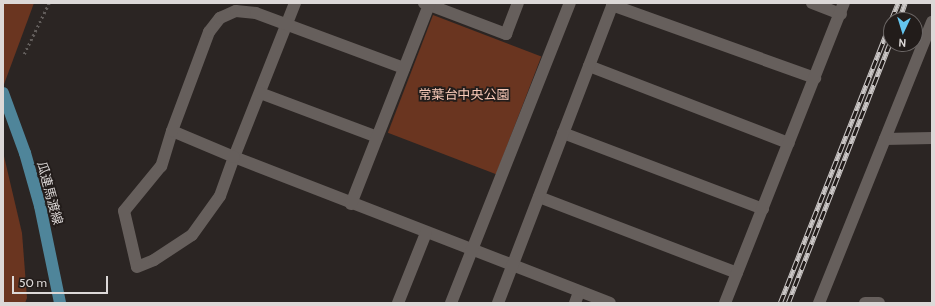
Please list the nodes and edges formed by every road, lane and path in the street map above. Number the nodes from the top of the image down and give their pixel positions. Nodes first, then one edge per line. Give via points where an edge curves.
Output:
1 (49, 3) edge
2 (295, 3) edge
3 (518, 3) edge
4 (570, 3) edge
5 (812, 3) edge
6 (427, 4) edge
7 (613, 4) edge
8 (843, 8) edge
9 (932, 22) edge
10 (287, 25) junction
11 (24, 54) dead end
12 (589, 66) junction
13 (404, 68) junction
14 (815, 78) junction
15 (3, 93) edge
16 (260, 93) junction
17 (172, 131) junction
18 (563, 133) junction
19 (377, 137) junction
20 (932, 138) edge
21 (885, 139) junction
22 (789, 143) junction
23 (234, 157) junction
24 (539, 197) junction
25 (351, 204) junction
26 (763, 209) junction
27 (426, 234) junction
28 (472, 251) junction
29 (512, 266) junction
30 (737, 273) junction
31 (577, 297) edge
32 (60, 303) edge
33 (398, 303) edge
34 (451, 303) edge
35 (498, 303) edge
36 (610, 303) edge
37 (725, 303) edge
38 (819, 303) edge
39 (865, 303) edge
40 (879, 303) edge

1 - 11 path
2 - 10 street
3 - 6 street via 506,34
4 - 28 street
5 - 8 street
6 - 13 street
7 - 12 street
7 - 14 street
8 - 14 street
9 - 21 street
10 - 13 street
10 - 16 street
10 - 17 street via 256,13 236,11 220,18 209,32
12 - 18 street
12 - 22 street
13 - 19 street
14 - 22 street
15 - 32 main road, 瓜連馬渡線 via 25,153 40,206
16 - 19 street
16 - 23 street
17 - 23 street
17 - 23 street via 161,166 124,211 137,267 154,260 192,235 220,196
18 - 24 street
18 - 26 street
19 - 25 street
20 - 21 street
21 - 38 street
22 - 26 street
23 - 25 street
24 - 29 street
24 - 30 street
25 - 27 street
26 - 30 street
27 - 28 street
27 - 33 street
28 - 29 street
28 - 34 street
29 - 31 street
29 - 35 street
30 - 37 street
31 - 36 street
39 - 40 street

